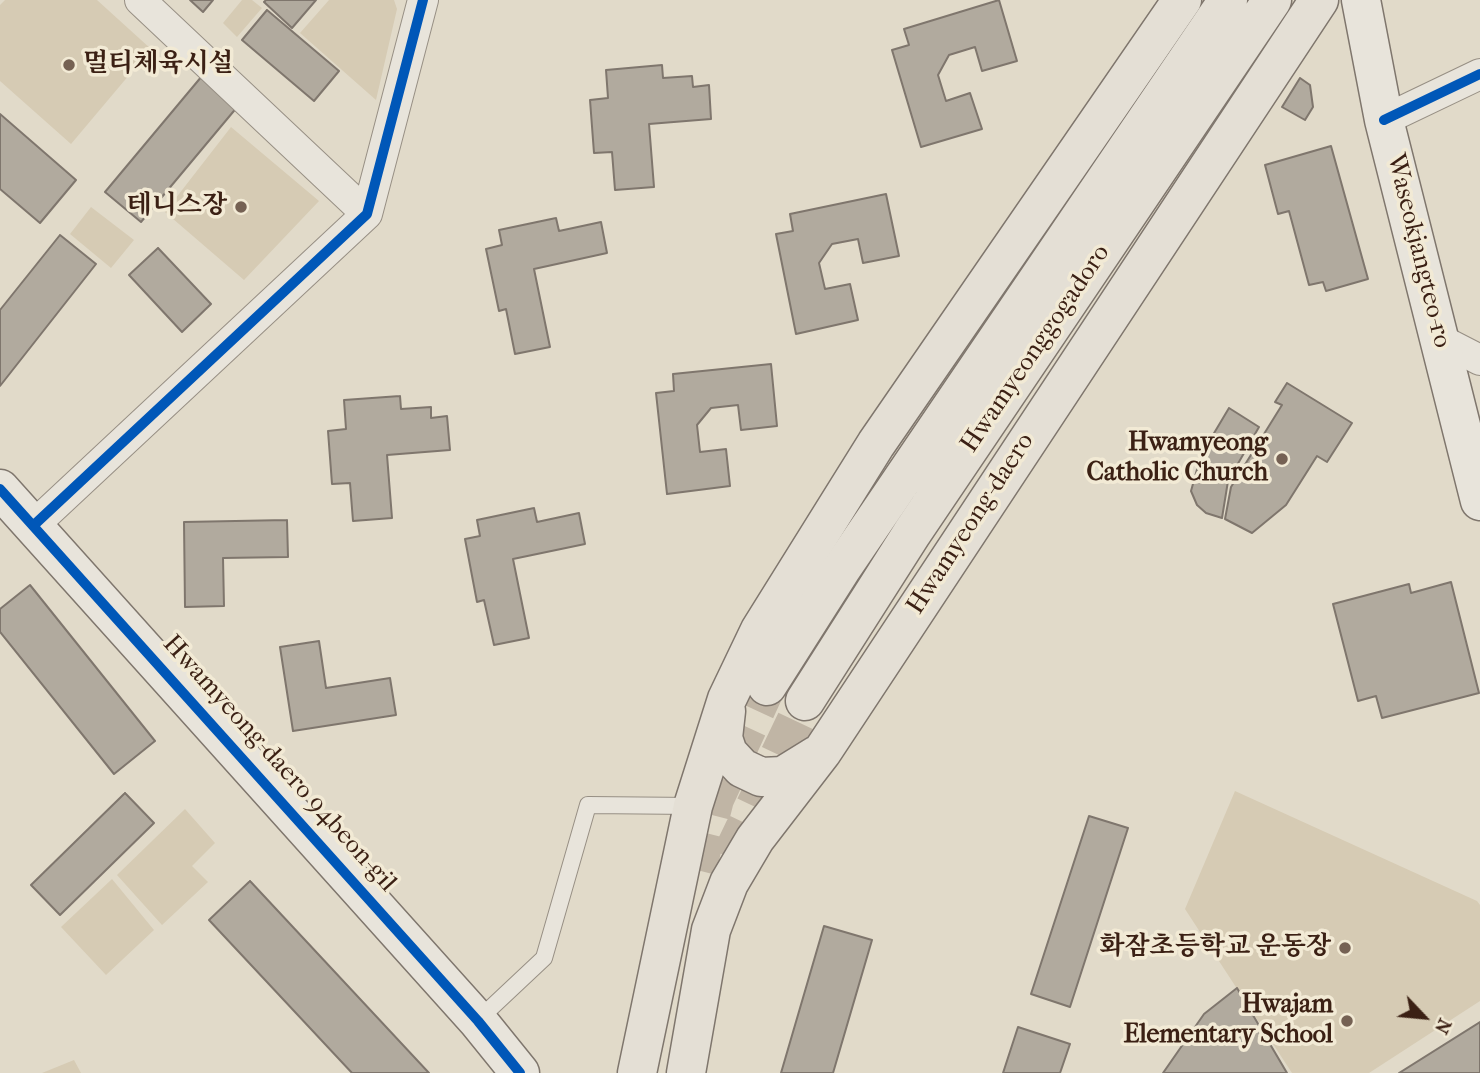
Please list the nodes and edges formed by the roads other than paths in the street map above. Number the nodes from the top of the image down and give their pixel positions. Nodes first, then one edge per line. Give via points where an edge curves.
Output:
1 (140, 0) edge
2 (423, 0) edge
3 (1182, 0) edge
4 (1228, 0) edge
5 (1272, 0) edge
6 (1319, 0) edge
7 (1362, 0) edge
8 (1480, 74) edge
9 (1384, 120) junction
10 (367, 214) junction
11 (1441, 341) junction
12 (1480, 360) edge
13 (876, 444) junction
14 (0, 488) edge
15 (987, 498) junction
16 (1480, 501) edge
17 (34, 525) junction
18 (842, 568) junction
19 (876, 589) junction
20 (767, 686) tunnel mouth
21 (727, 699) junction
22 (805, 701) tunnel mouth
23 (822, 752) junction
24 (694, 806) junction
25 (478, 1021) junction
26 (520, 1073) edge
27 (637, 1073) edge
28 (686, 1073) edge

1 - 10 street
2 - 10 street
3 - 13 main road
4 - 18 main road, Hwamyeonggogadoro
5 - 19 main road, Hwamyeonggogadoro
6 - 15 main road, Hwamyeong-daero
7 - 9 street, Waseokjangteo-ro
8 - 9 street
9 - 11 street, Waseokjangteo-ro
10 - 17 street
11 - 12 street
11 - 16 street, Waseokjangteo-ro
13 - 18 main road
13 - 21 main road via 760,629
14 - 17 street, Hwamyeong-daero 94beon-gil
15 - 19 main road
15 - 23 main road, Hwamyeong-daero
17 - 25 street, Hwamyeong-daero 94beon-gil
18 - 20 main road, Hwamyeonggogadoro
19 - 22 main road, Hwamyeonggogadoro
21 - 23 main road via 723,738 728,753 742,768 761,776 783,776
21 - 24 main road
23 - 28 main road, Hwamyeong-daero via 755,839 729,883 711,930
24 - 25 lane via 588,805 544,958
24 - 27 main road
25 - 26 street, Hwamyeong-daero 94beon-gil

